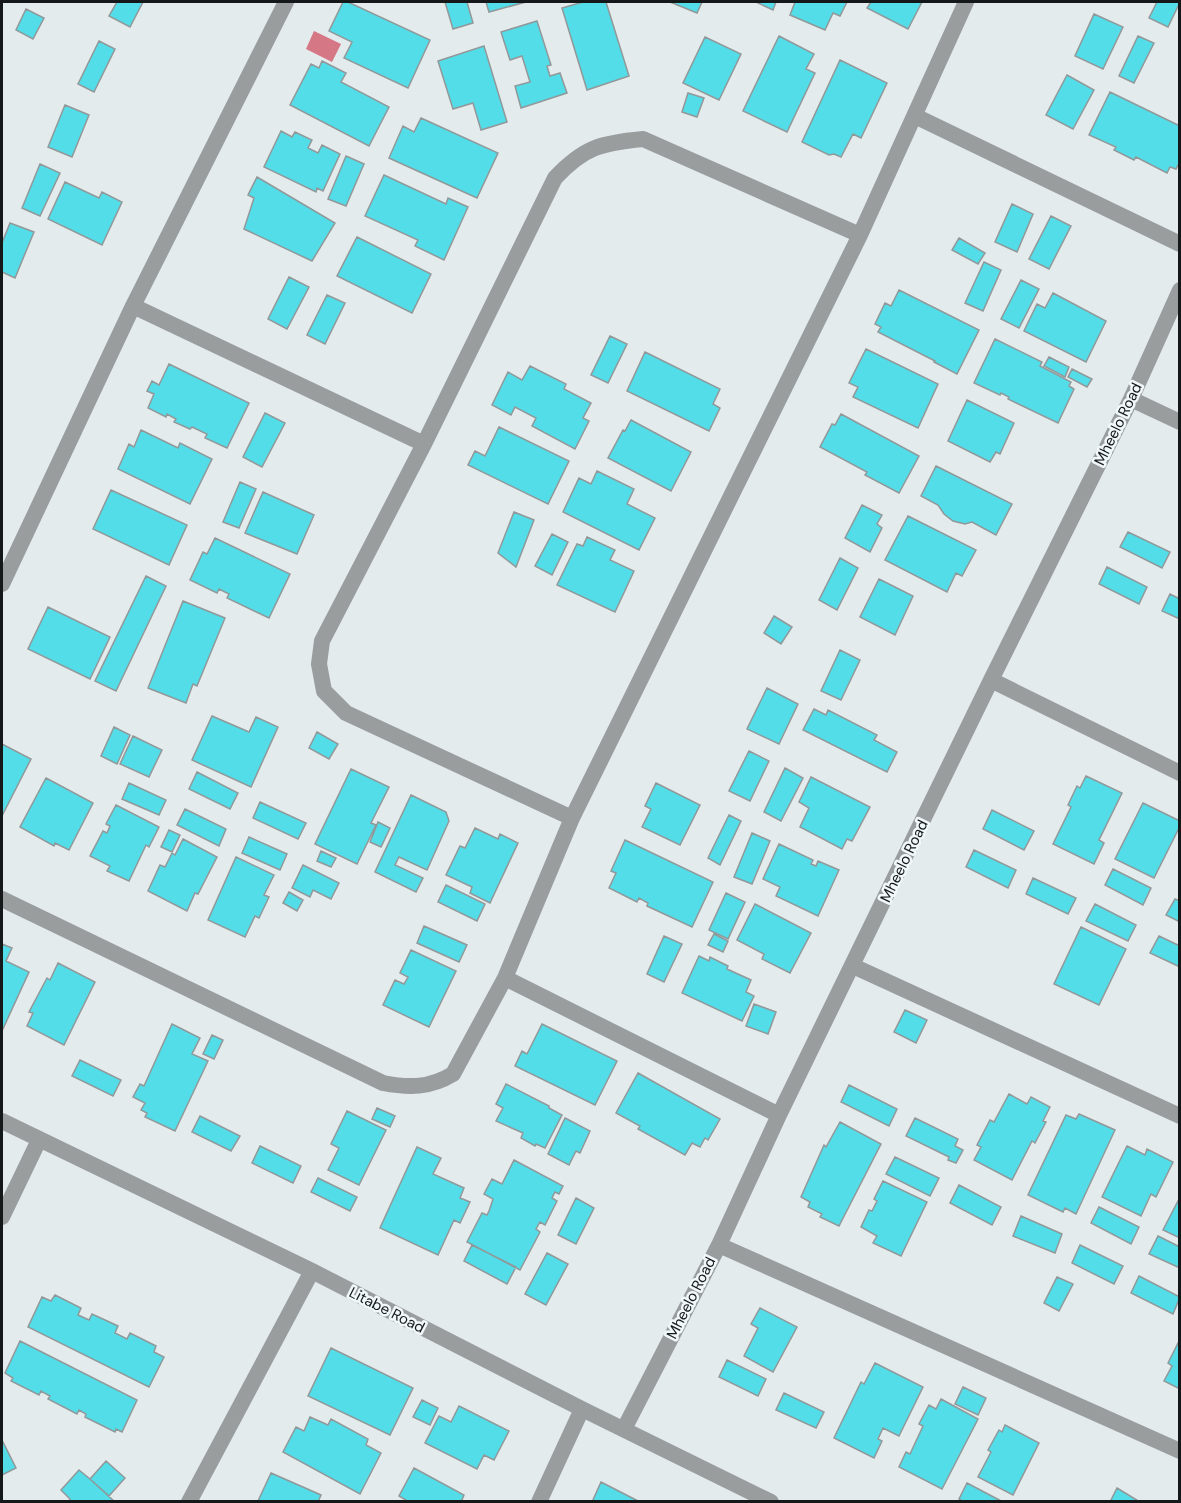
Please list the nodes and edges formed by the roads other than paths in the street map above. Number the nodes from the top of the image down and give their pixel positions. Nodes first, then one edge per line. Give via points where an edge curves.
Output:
1 (286, 2) edge
2 (966, 2) edge
3 (915, 116) junction
4 (860, 236) junction
5 (1179, 244) edge
6 (1179, 290) edge
7 (133, 306) junction
8 (1131, 399) junction
9 (1179, 422) edge
10 (424, 444) junction
11 (2, 584) edge
12 (991, 680) junction
13 (1179, 773) edge
14 (572, 818) junction
15 (2, 899) edge
16 (853, 966) junction
17 (505, 978) junction
18 (779, 1115) junction
19 (1179, 1116) edge
20 (2, 1121) edge
21 (39, 1140) junction
22 (2, 1217) edge
23 (719, 1245) junction
24 (312, 1271) junction
25 (582, 1409) junction
26 (624, 1429) junction
27 (1179, 1451) edge
28 (189, 1502) edge
29 (539, 1502) edge
30 (771, 1502) edge

1 - 7 street
2 - 3 street
3 - 4 street
3 - 5 street
4 - 10 street via 643,140 612,142 585,151 555,178
4 - 14 street
6 - 8 street, Mheelo Road
7 - 10 street
7 - 11 street
8 - 9 street
8 - 12 street, Mheelo Road
10 - 14 street via 322,640 319,664 324,691 346,713
12 - 13 street
12 - 16 street, Mheelo Road
14 - 17 street
15 - 17 street via 383,1083 405,1087 440,1082 453,1074
16 - 18 street, Mheelo Road
16 - 19 street
17 - 18 street
18 - 23 street, Mheelo Road
20 - 21 street, Litabe Road
21 - 22 street
21 - 24 street, Litabe Road
23 - 26 street, Mheelo Road
23 - 27 street
24 - 25 street, Litabe Road
24 - 28 street
25 - 26 street, Litabe Road
25 - 29 street
26 - 30 street, Litabe Road

